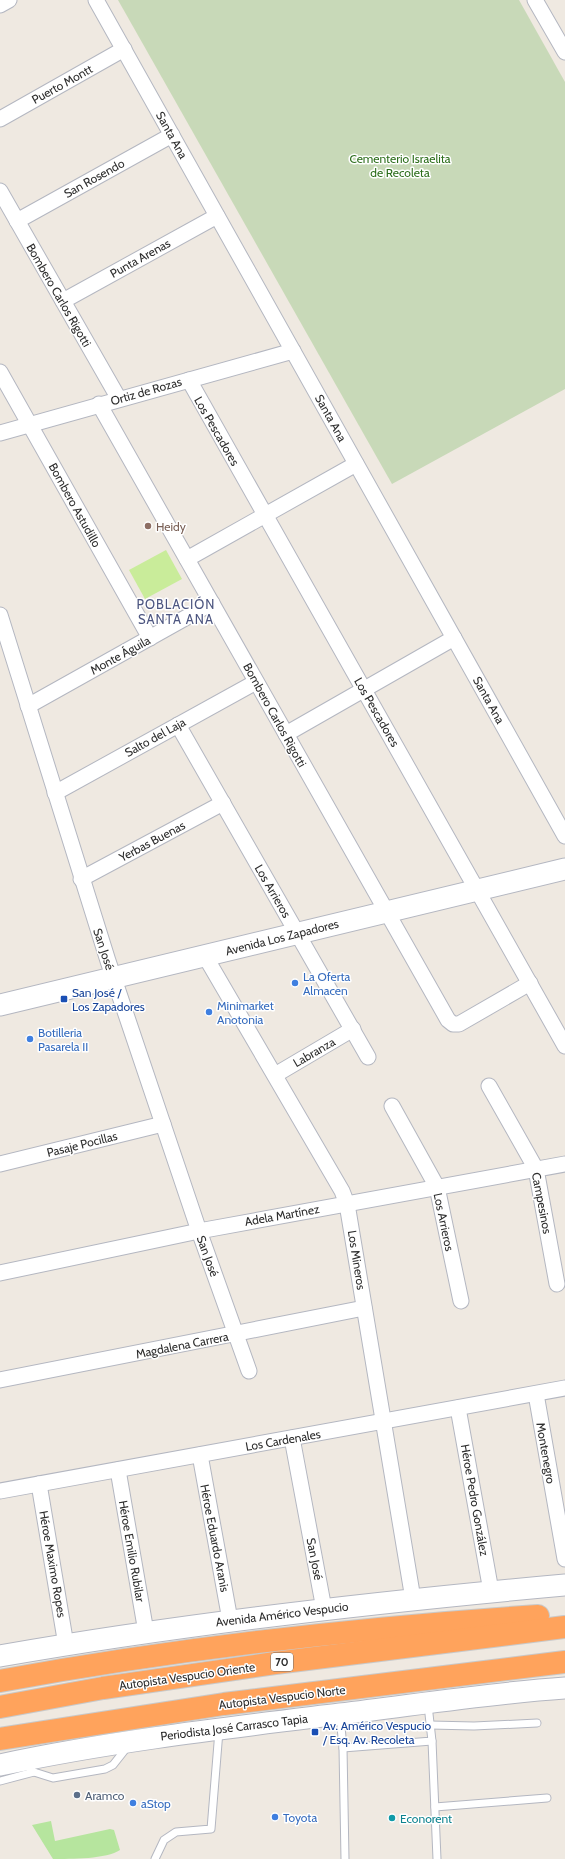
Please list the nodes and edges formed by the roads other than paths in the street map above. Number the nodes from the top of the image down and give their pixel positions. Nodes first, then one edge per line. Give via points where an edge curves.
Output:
1 (9, 0) edge
2 (96, 0) edge
3 (535, 0) edge
4 (0, 5) edge
5 (124, 49) junction
6 (565, 52) edge
7 (0, 119) edge
8 (172, 135) junction
9 (0, 191) edge
10 (217, 216) junction
11 (17, 221) junction
12 (63, 301) junction
13 (293, 351) junction
14 (0, 372) edge
15 (188, 380) junction
16 (119, 399) junction
17 (99, 404) junction
18 (29, 424) junction
19 (0, 433) edge
20 (356, 464) junction
21 (265, 515) junction
22 (187, 559) junction
23 (212, 603) junction
24 (0, 615) edge
25 (150, 638) junction
26 (454, 638) junction
27 (256, 682) junction
28 (364, 690) junction
29 (28, 706) junction
30 (178, 725) junction
31 (286, 734) junction
32 (55, 793) junction
33 (223, 803) junction
34 (565, 836) edge
35 (565, 869) edge
36 (81, 879) junction
37 (477, 890) junction
38 (386, 912) junction
39 (297, 932) junction
40 (205, 956) junction
41 (113, 978) junction
42 (530, 983) junction
43 (0, 1005) edge
44 (352, 1029) junction
45 (565, 1046) edge
46 (368, 1056) dead end
47 (275, 1075) junction
48 (489, 1086) dead end
49 (392, 1106) dead end
50 (163, 1124) junction
51 (0, 1164) edge
52 (565, 1164) edge
53 (536, 1169) junction
54 (437, 1187) junction
55 (347, 1204) junction
56 (199, 1230) junction
57 (0, 1274) edge
58 (557, 1284) dead end
59 (460, 1301) dead end
60 (364, 1308) junction
61 (236, 1334) junction
62 (249, 1371) dead end
63 (0, 1380) edge
64 (565, 1388) edge
65 (536, 1394) junction
66 (458, 1408) junction
67 (384, 1421) junction
68 (292, 1438) junction
69 (200, 1455) junction
70 (118, 1470) junction
71 (40, 1484) junction
72 (0, 1491) edge
73 (565, 1559) edge
74 (565, 1585) edge
75 (491, 1591) junction
76 (413, 1599) junction
77 (324, 1609) junction
78 (565, 1615) edge
79 (230, 1620) junction
80 (565, 1627) edge
81 (146, 1632) junction
82 (66, 1644) junction
83 (0, 1656) edge
84 (565, 1662) edge
85 (0, 1681) edge
86 (565, 1688) edge
87 (428, 1703) junction
88 (0, 1707) edge
89 (340, 1714) junction
90 (537, 1723) dead end
91 (430, 1725) junction
92 (219, 1728) junction
93 (0, 1738) edge
94 (432, 1741) junction
95 (343, 1748) junction
96 (18, 1766) edge
97 (0, 1781) edge
98 (547, 1798) dead end
99 (435, 1807) junction
100 (155, 1859) edge
101 (345, 1859) edge
102 (437, 1859) edge

1 - 4 street
2 - 5 street, Santa Ana
3 - 6 street
5 - 7 street, Puerto Montt
5 - 8 street, Santa Ana
8 - 10 street, Santa Ana
8 - 11 street, San Rosendo
9 - 11 street, Bombero Carlos Rigotti
10 - 12 street, Punta Arenas
10 - 13 street, Santa Ana
11 - 12 street, Bombero Carlos Rigotti
12 - 16 street, Bombero Carlos Rigotti
13 - 15 street, Ortiz de Rozas
13 - 20 street, Santa Ana
14 - 18 street, Bombero Astudillo
15 - 16 street, Ortiz de Rozas
15 - 21 street, Los Pescadores
16 - 17 street, Ortiz de Rozas
17 - 18 street, Ortiz de Rozas
17 - 22 street, Bombero Carlos Rigotti
18 - 19 street, Ortiz de Rozas
18 - 25 street, Bombero Astudillo
20 - 21 street
20 - 26 street, Santa Ana
21 - 22 street
21 - 28 street, Los Pescadores
22 - 23 street, Bombero Carlos Rigotti
23 - 25 street, Monte Águila
23 - 27 street, Bombero Carlos Rigotti
24 - 29 street, San José
25 - 29 street, Monte Águila
26 - 28 street
26 - 34 street, Santa Ana
27 - 30 street, Salto del Laja
27 - 31 street, Bombero Carlos Rigotti
28 - 31 street
28 - 37 street, Los Pescadores
29 - 32 street, San José
30 - 32 street, Salto del Laja
30 - 33 street, Los Arrieros
31 - 38 street, Bombero Carlos Rigotti
32 - 36 street, San José
33 - 36 street, Yerbas Buenas
33 - 39 street, Los Arrieros
35 - 37 main road, Avenida Los Zapadores
36 - 41 street, San José
37 - 38 main road, Avenida Los Zapadores
37 - 42 street, Los Pescadores
38 - 39 main road, Avenida Los Zapadores
38 - 42 street, Bombero Carlos Rigotti via 448,1020 453,1024 459,1024
39 - 40 main road, Avenida Los Zapadores
39 - 44 street, Los Arrieros
40 - 41 main road, Avenida Los Zapadores
40 - 47 street, Los Mineros
41 - 43 main road, Avenida Los Zapadores
41 - 50 street, San José
42 - 45 street, Los Pescadores
44 - 46 street, Los Arrieros
44 - 47 street, Labranza
47 - 55 street, Los Mineros
48 - 53 street, Campesinos
49 - 54 street, Los Arrieros
50 - 51 street, Pasaje Pocillas
50 - 56 street, San José
52 - 53 street, Adela Martínez
53 - 54 street, Adela Martínez
53 - 58 street, Campesinos
54 - 55 street, Adela Martínez
54 - 59 street, Los Arrieros
55 - 56 street, Adela Martínez
55 - 60 street, Los Mineros
56 - 57 street, Adela Martínez
56 - 61 street, San José
60 - 61 street, Magdalena Carrera
60 - 67 street, Los Mineros
61 - 62 street, San José
61 - 63 street, Magdalena Carrera
64 - 65 street, Los Cardenales
65 - 66 street, Los Cardenales
65 - 73 street, Montenegro
66 - 67 street, Los Cardenales
66 - 75 street, Héroe Pedro González
67 - 68 street, Los Cardenales
67 - 76 street, Los Mineros
68 - 69 street, Los Cardenales
68 - 77 street, San José
69 - 70 street, Los Cardenales
69 - 79 street, Héroe Eduardo Aranis
70 - 71 street, Los Cardenales
70 - 81 street, Héroe Emilio Rubilar
71 - 72 street, Los Cardenales
71 - 82 street, Héroe Maximo Ropes
74 - 75 main road, Avenida Américo Vespucio
75 - 76 main road, Avenida Américo Vespucio
76 - 77 main road, Avenida Américo Vespucio
77 - 79 main road, Avenida Américo Vespucio
78 - 85 highway via 450,1622 275,1640
79 - 81 main road, Avenida Américo Vespucio
80 - 88 highway, Autopista Vespucio Oriente / 70 via 275,1662 103,1688
81 - 82 main road, Avenida Américo Vespucio
82 - 83 main road, Avenida Américo Vespucio
84 - 93 highway, Autopista Vespucio Norte via 216,1705
86 - 87 main road, Periodista José Carrasco Tapia via 508,1692
87 - 89 main road, Periodista José Carrasco Tapia
87 - 91 lane
89 - 92 main road, Periodista José Carrasco Tapia
89 - 95 lane
90 - 91 lane
91 - 94 lane
92 - 96 main road, Periodista José Carrasco Tapia via 132,1741
92 - 100 lane via 212,1829 176,1832 164,1840
94 - 95 lane
94 - 99 lane
95 - 101 lane
96 - 97 lane
98 - 99 lane
99 - 102 lane

